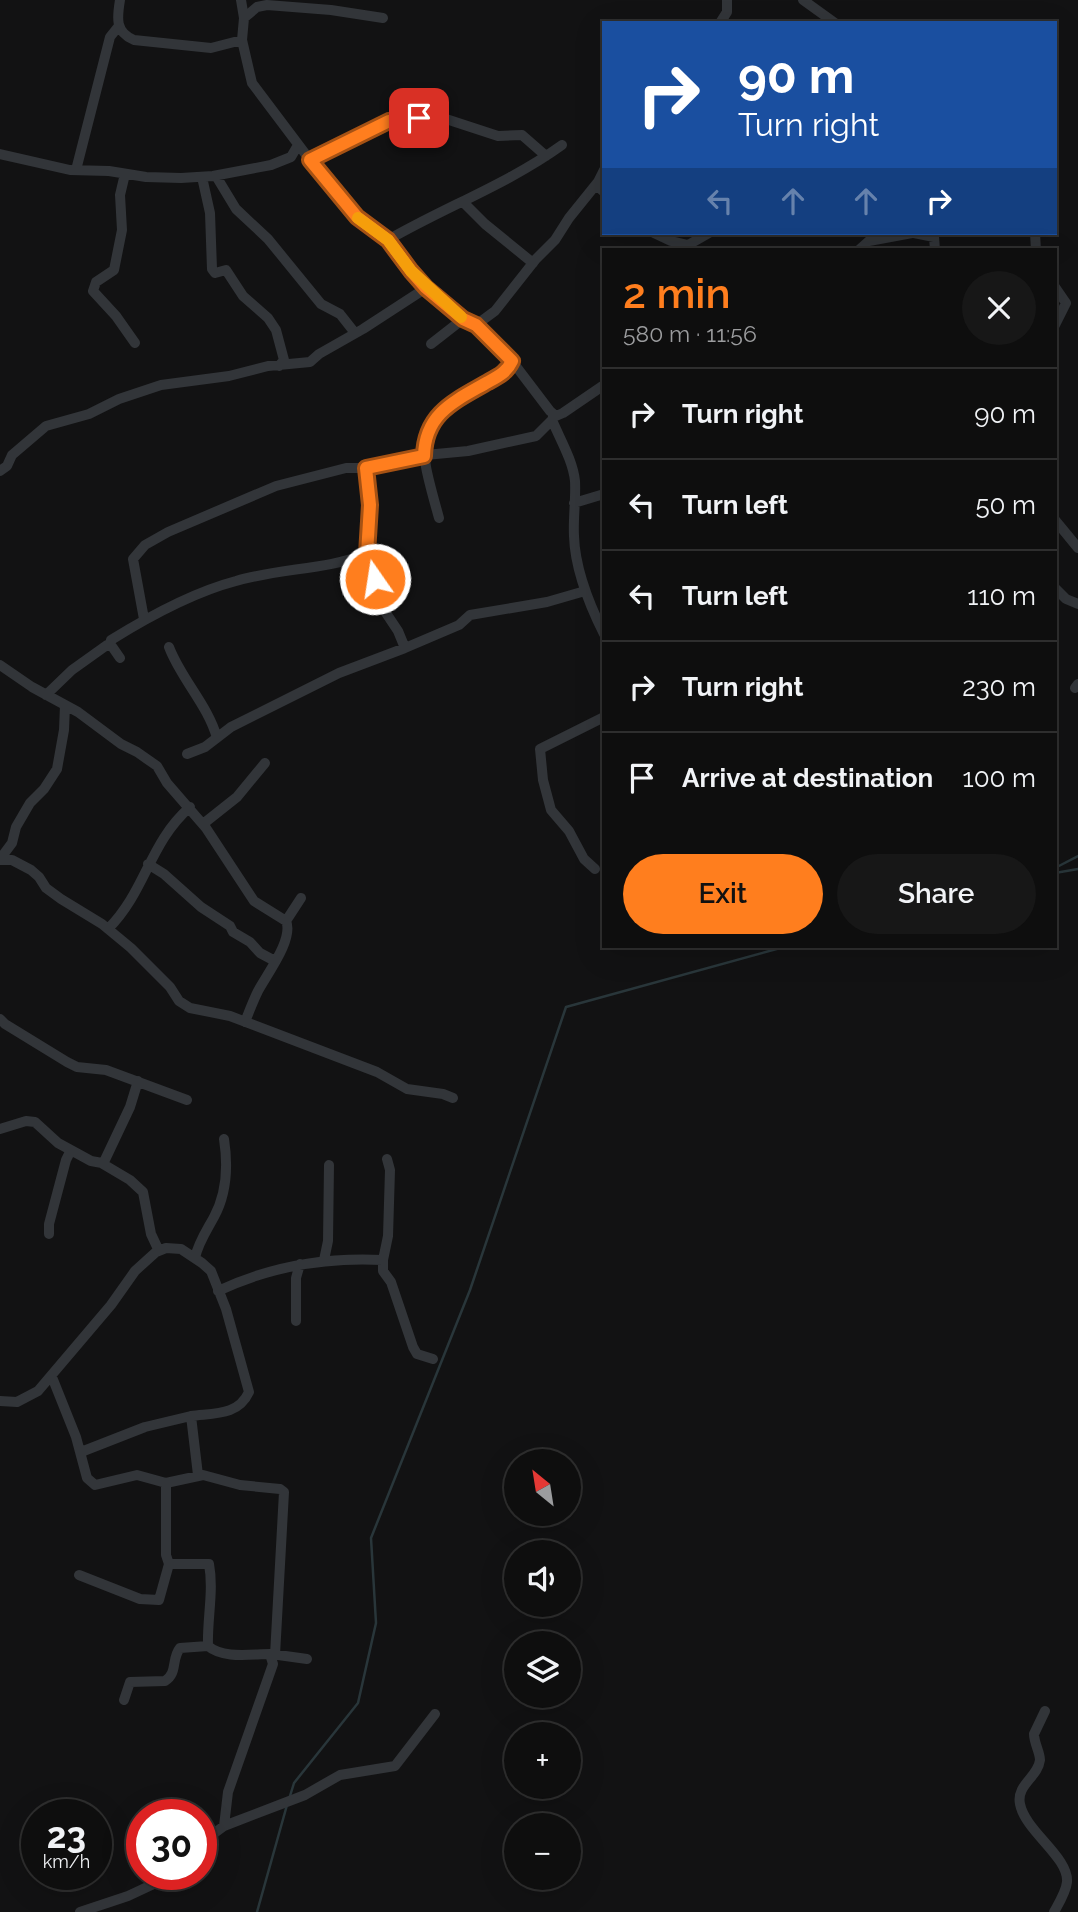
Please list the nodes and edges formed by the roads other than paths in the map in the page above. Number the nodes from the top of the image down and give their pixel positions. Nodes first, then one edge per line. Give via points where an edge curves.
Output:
1 (120, 0) edge
2 (242, 0) edge
3 (727, 0) edge
4 (803, 0) edge
5 (244, 18) junction
6 (383, 18) dead end
7 (721, 21) edge
8 (832, 21) edge
9 (118, 27) junction
10 (242, 40) junction
11 (298, 145) junction
12 (562, 145) dead end
13 (0, 154) edge
14 (546, 156) junction
15 (310, 160) junction
16 (76, 170) junction
17 (125, 174) junction
18 (216, 176) junction
19 (202, 177) junction
20 (600, 189) edge
21 (463, 202) junction
22 (658, 235) edge
23 (706, 235) edge
24 (902, 235) edge
25 (388, 240) junction
26 (861, 248) edge
27 (533, 262) junction
28 (426, 288) junction
29 (1057, 290) edge
30 (463, 319) junction
31 (1057, 321) edge
32 (476, 325) junction
33 (355, 333) junction
34 (135, 343) dead end
35 (431, 344) dead end
36 (512, 361) junction
37 (279, 366) junction
38 (602, 385) edge
39 (553, 417) junction
40 (424, 456) junction
41 (366, 468) junction
42 (0, 471) edge
43 (602, 495) edge
44 (574, 503) junction
45 (439, 517) dead end
46 (1057, 522) edge
47 (1078, 548) edge
48 (367, 554) junction
49 (584, 591) junction
50 (1057, 591) edge
51 (1078, 604) edge
52 (144, 620) junction
53 (602, 630) edge
54 (111, 640) dead end
55 (169, 647) dead end
56 (405, 648) junction
57 (120, 658) dead end
58 (0, 665) edge
59 (46, 695) junction
60 (65, 705) junction
61 (602, 718) edge
62 (217, 738) junction
63 (187, 754) dead end
64 (265, 763) dead end
65 (190, 807) junction
66 (203, 824) junction
67 (0, 859) edge
68 (148, 864) junction
69 (595, 869) dead end
70 (301, 898) dead end
71 (286, 921) junction
72 (108, 929) junction
73 (275, 961) junction
74 (0, 1019) edge
75 (245, 1022) junction
76 (138, 1081) junction
77 (453, 1098) dead end
78 (187, 1100) dead end
79 (0, 1129) edge
80 (224, 1139) dead end
81 (71, 1150) junction
82 (387, 1159) dead end
83 (103, 1163) junction
84 (330, 1165) dead end
85 (49, 1234) dead end
86 (159, 1251) junction
87 (195, 1258) junction
88 (324, 1260) junction
89 (383, 1260) junction
90 (300, 1264) junction
91 (218, 1291) junction
92 (296, 1321) dead end
93 (433, 1359) dead end
94 (52, 1377) junction
95 (0, 1401) edge
96 (191, 1416) junction
97 (80, 1452) junction
98 (198, 1475) junction
99 (166, 1483) junction
100 (169, 1564) junction
101 (79, 1575) dead end
102 (208, 1646) junction
103 (273, 1654) junction
104 (307, 1659) dead end
105 (124, 1700) dead end
106 (1045, 1711) dead end
107 (435, 1714) dead end
108 (224, 1826) junction
109 (217, 1831) edge
110 (141, 1890) edge
111 (80, 1912) edge
112 (1054, 1912) edge

1 - 9 street
2 - 5 street
3 - 7 street
4 - 8 street
5 - 6 street via 267,5
5 - 10 street
9 - 10 street via 134,40 211,48
9 - 16 street via 110,37
10 - 11 street via 252,83
11 - 15 street
11 - 18 street via 291,157 271,165
12 - 14 street
13 - 16 street
14 - 15 street via 522,135 498,136 443,118 419,118 389,121
14 - 21 street
15 - 25 street via 357,217
16 - 17 street
17 - 19 street
17 - 34 street via 114,270 96,282 93,291
18 - 19 street
18 - 33 street via 236,209 268,239 321,304 340,314
19 - 37 street via 210,213 212,269 215,273 226,270 243,296 268,318 284,360
20 - 27 street
21 - 25 street
21 - 27 street
22 - 23 street via 688,245
24 - 26 street via 869,241
25 - 28 street
27 - 32 street via 495,310
28 - 30 street
28 - 33 street
29 - 31 street via 1066,303
30 - 32 street
30 - 35 street
32 - 36 street
33 - 37 street via 310,362
36 - 39 street
36 - 40 street via 503,374 437,415 427,430
37 - 42 street via 161,385 119,398 89,414 46,426
38 - 39 street
39 - 40 street via 536,436
39 - 44 street via 575,481
40 - 41 street
40 - 45 street
41 - 48 street via 370,505
41 - 52 street via 346,468 276,486 145,545 133,559
43 - 44 street
44 - 49 street via 574,538
46 - 47 street
48 - 52 street via 332,565 238,580
48 - 56 street via 386,613
49 - 53 street
49 - 56 street via 470,615 459,625
50 - 51 street
52 - 54 street
55 - 62 street
56 - 62 street via 339,673
57 - 59 street via 107,645
58 - 59 street
59 - 60 street
60 - 65 street via 157,766
60 - 67 street via 57,769 25,812
61 - 69 street via 540,749 551,810
62 - 63 street
64 - 66 street via 237,797
65 - 66 street
65 - 68 street via 168,830
66 - 71 street via 254,901
67 - 72 street via 31,870 53,893
68 - 72 street via 124,914
68 - 73 street
70 - 71 street
71 - 73 street via 288,933
72 - 75 street via 190,1008
73 - 75 street
74 - 76 street via 77,1067 106,1070
75 - 77 street via 377,1072 407,1089
76 - 78 street
76 - 83 street
79 - 81 street via 35,1122
80 - 87 street via 226,1181
81 - 83 street
81 - 85 street
82 - 89 street via 388,1236
83 - 86 street via 143,1192
84 - 88 street
86 - 87 street via 175,1248
86 - 94 street via 135,1271
87 - 91 street via 211,1271
88 - 89 street
88 - 90 street
89 - 93 street via 383,1272 391,1282 417,1354
90 - 91 street via 263,1272
90 - 92 street
91 - 96 street via 249,1392 232,1411
94 - 95 street via 17,1402
94 - 97 street
96 - 97 street via 136,1429
96 - 98 street
97 - 99 street via 87,1478 95,1485 137,1475
98 - 99 street
98 - 103 street via 284,1492
99 - 100 street
100 - 101 street via 159,1600 140,1599
100 - 102 street via 209,1564
102 - 103 street via 214,1651
102 - 105 street via 180,1648 170,1678 131,1682
103 - 104 street
103 - 108 street via 228,1792
106 - 112 street via 1034,1734 1039,1765 1021,1789 1020,1803 1067,1881
107 - 108 street via 395,1766 340,1775 305,1795
108 - 109 street
110 - 111 street

